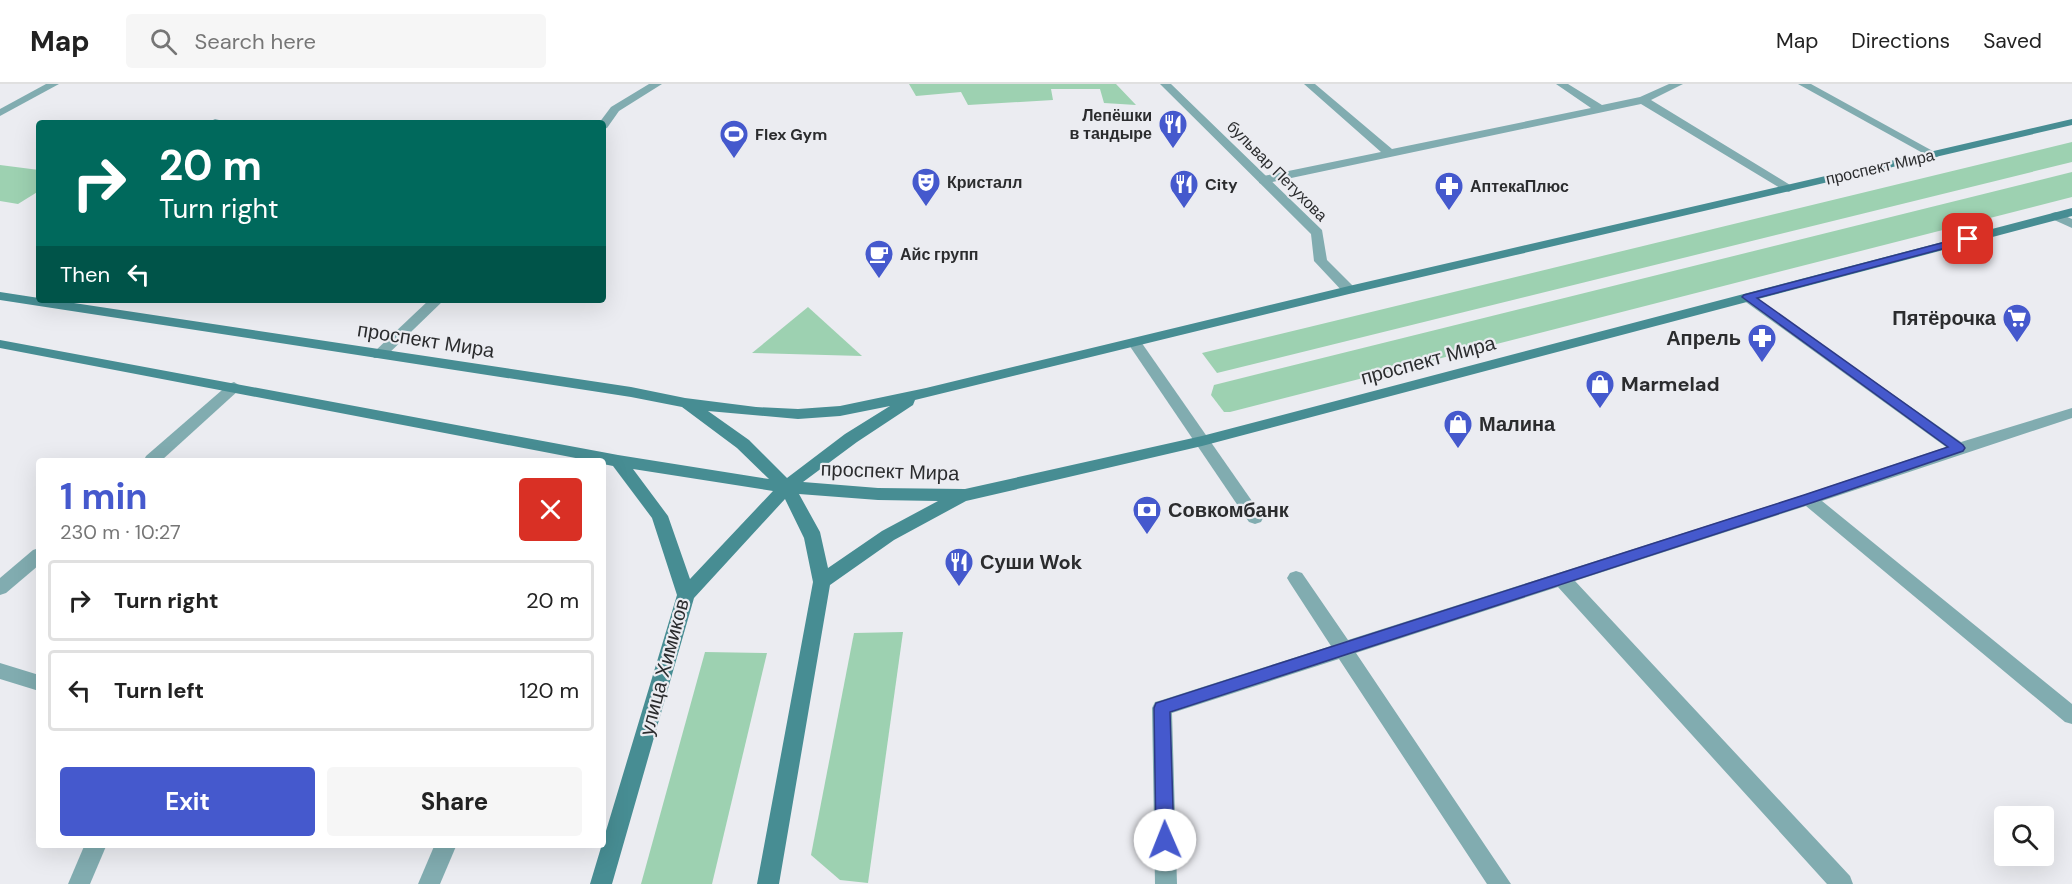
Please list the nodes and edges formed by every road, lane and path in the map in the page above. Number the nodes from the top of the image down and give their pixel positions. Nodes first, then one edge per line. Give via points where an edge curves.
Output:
1 (54, 84) edge
2 (657, 84) edge
3 (1165, 84) edge
4 (1309, 84) edge
5 (1561, 84) edge
6 (1803, 84) edge
7 (1670, 85) edge
8 (1643, 100) junction
9 (1600, 109) junction
10 (0, 113) edge
11 (606, 122) edge
12 (2072, 122) edge
13 (1391, 154) junction
14 (1934, 154) junction
15 (1263, 180) junction
16 (1789, 188) junction
17 (2072, 212) edge
18 (2056, 216) junction
19 (2072, 224) edge
20 (1348, 290) junction
21 (0, 296) edge
22 (1748, 297) junction
23 (36, 302) edge
24 (45, 303) edge
25 (434, 303) edge
26 (1134, 342) junction
27 (0, 344) edge
28 (379, 355) junction
29 (234, 387) junction
30 (917, 395) junction
31 (685, 403) junction
32 (2072, 413) edge
33 (1202, 441) junction
34 (1959, 448) junction
35 (154, 458) edge
36 (602, 458) edge
37 (606, 459) edge
38 (618, 461) junction
39 (786, 487) junction
40 (965, 495) junction
41 (1809, 499) junction
42 (1255, 518) dead end
43 (36, 558) edge
44 (1296, 578) dead end
45 (1562, 579) junction
46 (822, 582) junction
47 (0, 588) edge
48 (686, 595) junction
49 (1342, 649) junction
50 (0, 671) edge
51 (36, 682) edge
52 (2072, 717) edge
53 (94, 848) edge
54 (444, 848) edge
55 (79, 884) edge
56 (429, 884) edge
57 (601, 884) edge
58 (768, 884) edge
59 (1166, 884) edge
60 (1500, 884) edge
61 (1842, 884) edge

1 - 10 street
2 - 11 street via 615,109
3 - 15 street, бульвар Петухова
4 - 13 street
5 - 9 street
6 - 14 street
7 - 8 street
8 - 9 street
8 - 16 street
9 - 13 street
12 - 14 main road, проспект Мира
13 - 15 street
14 - 16 main road, проспект Мира
15 - 20 street, бульвар Петухова via 1317,233 1321,261
16 - 20 main road, проспект Мира
17 - 18 main road, проспект Мира
18 - 19 street
18 - 22 main road, проспект Мира
20 - 26 main road, проспект Мира
21 - 23 main road, проспект Мира
22 - 33 main road, проспект Мира
22 - 34 street
24 - 28 main road, проспект Мира
25 - 28 street
26 - 30 main road, проспект Мира
26 - 33 street
27 - 29 main road, проспект Мира
28 - 31 main road, проспект Мира
29 - 35 street
29 - 36 main road, проспект Мира
30 - 31 main road, проспект Мира via 840,411 798,414
30 - 39 main road, проспект Мира
31 - 39 main road via 741,440
32 - 34 street
33 - 40 main road, проспект Мира
33 - 42 street
34 - 41 street
37 - 38 main road, проспект Мира
38 - 39 main road, проспект Мира
38 - 48 main road, улица Химиков via 660,516
39 - 40 main road, проспект Мира
39 - 46 main road via 811,532
39 - 48 main road, проспект Мира
40 - 46 main road via 869,546
41 - 45 street
41 - 52 street
43 - 47 street
44 - 49 street
45 - 49 street
45 - 61 street
46 - 58 main road
48 - 57 main road, улица Химиков
49 - 59 street via 1162,708
49 - 60 street
50 - 51 street
53 - 55 street
54 - 56 street

